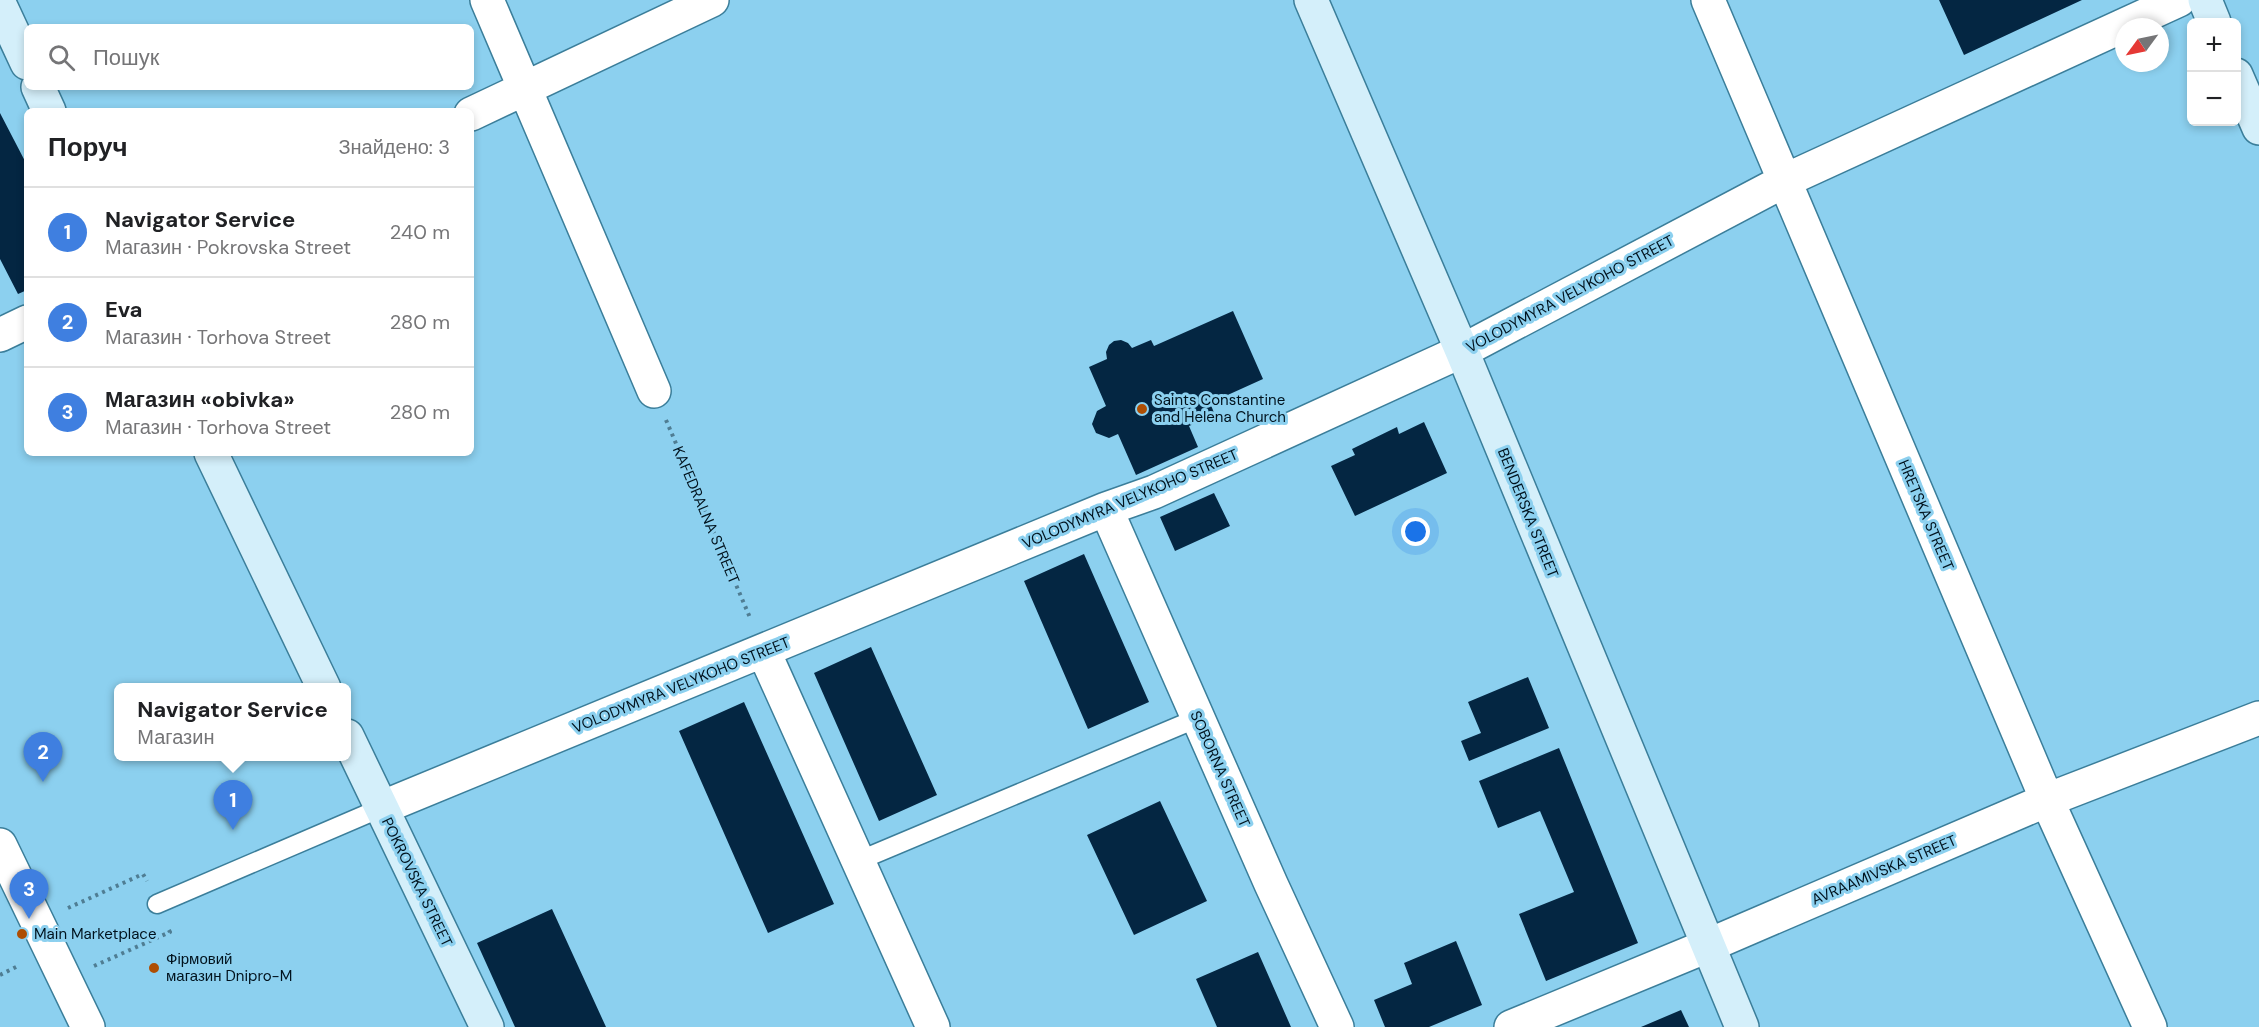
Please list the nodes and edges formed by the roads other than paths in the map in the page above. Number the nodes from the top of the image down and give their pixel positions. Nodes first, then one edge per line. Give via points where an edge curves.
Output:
1 (487, 0) edge
2 (712, 0) edge
3 (1311, 0) edge
4 (1708, 0) edge
5 (2205, 0) edge
6 (0, 5) edge
7 (2168, 5) edge
8 (2212, 18) edge
9 (24, 57) edge
10 (2241, 87) edge
11 (525, 89) junction
12 (40, 90) edge
13 (48, 108) edge
14 (474, 113) edge
15 (2259, 128) edge
16 (1784, 181) junction
17 (24, 323) edge
18 (0, 334) edge
19 (1462, 351) junction
20 (654, 391) road end
21 (212, 456) edge
22 (1106, 510) junction
23 (764, 652) junction
24 (322, 683) edge
25 (1198, 718) junction
26 (2259, 718) edge
27 (351, 744) edge
28 (2047, 800) junction
29 (381, 808) junction
30 (0, 845) edge
31 (858, 861) junction
32 (157, 904) dead end
33 (1707, 946) junction
34 (88, 1027) edge
35 (487, 1027) edge
36 (933, 1027) edge
37 (1337, 1027) edge
38 (1511, 1027) edge
39 (1742, 1027) edge
40 (2150, 1027) edge

1 - 11 street
2 - 11 street
3 - 19 main road, BENDERSKA STREET
4 - 16 street, HRETSKA STREET
5 - 8 main road
6 - 9 main road
7 - 16 street, VOLODYMYRA VELYKOHO STREET
10 - 15 main road
11 - 14 street
11 - 20 street
12 - 13 main road
16 - 19 street, VOLODYMYRA VELYKOHO STREET
16 - 28 street, HRETSKA STREET
17 - 18 street
19 - 22 street, VOLODYMYRA VELYKOHO STREET via 1154,492
19 - 33 main road, BENDERSKA STREET
21 - 24 main road
22 - 23 street, VOLODYMYRA VELYKOHO STREET
22 - 25 street, SOBORNA STREET
23 - 29 street, VOLODYMYRA VELYKOHO STREET
23 - 31 street
25 - 31 lane
25 - 37 street, SOBORNA STREET
26 - 28 street, AVRAAMIVSKA STREET
27 - 29 main road, POKROVSKA STREET
28 - 33 street, AVRAAMIVSKA STREET
28 - 40 street, HRETSKA STREET
29 - 32 lane, VOLODYMYRA VELYKOHO STREET
29 - 35 main road, POKROVSKA STREET
30 - 34 street
31 - 36 street
33 - 38 street, AVRAAMIVSKA STREET
33 - 39 main road, BENDERSKA STREET

